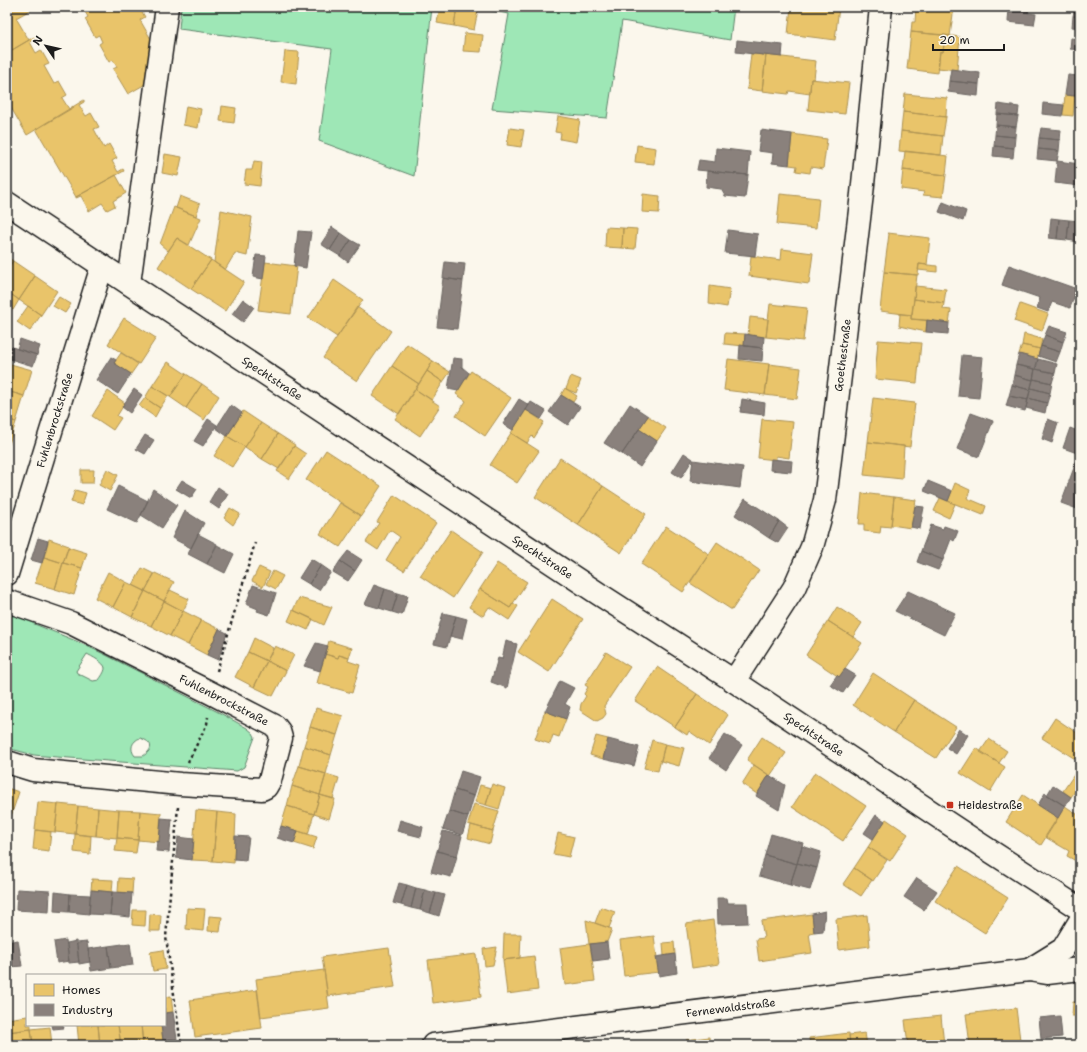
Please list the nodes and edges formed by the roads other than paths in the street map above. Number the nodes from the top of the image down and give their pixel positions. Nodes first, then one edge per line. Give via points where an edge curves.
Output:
1 (167, 7) edge
2 (881, 7) edge
3 (7, 203) edge
4 (102, 266) junction
5 (129, 284) junction
6 (7, 574) edge
7 (7, 601) edge
8 (734, 681) junction
9 (7, 762) edge
10 (1080, 908) edge
11 (1080, 921) edge
12 (1080, 969) edge
13 (1028, 970) junction
14 (433, 1045) edge

1 - 5 street
2 - 8 street, Goethestraße via 862,194 825,500 812,547 794,588
3 - 4 street, Spechtstraße
4 - 5 street, Spechtstraße
4 - 6 street, Fuhlenbrockstraße
5 - 8 street, Spechtstraße
7 - 9 street, Fuhlenbrockstraße via 78,626 275,726 281,738 270,780 262,789 33,770
8 - 10 street, Spechtstraße
11 - 13 street, Fernewaldstraße via 1063,949
12 - 13 street, Fernewaldstraße via 1047,973
13 - 14 street, Fernewaldstraße

